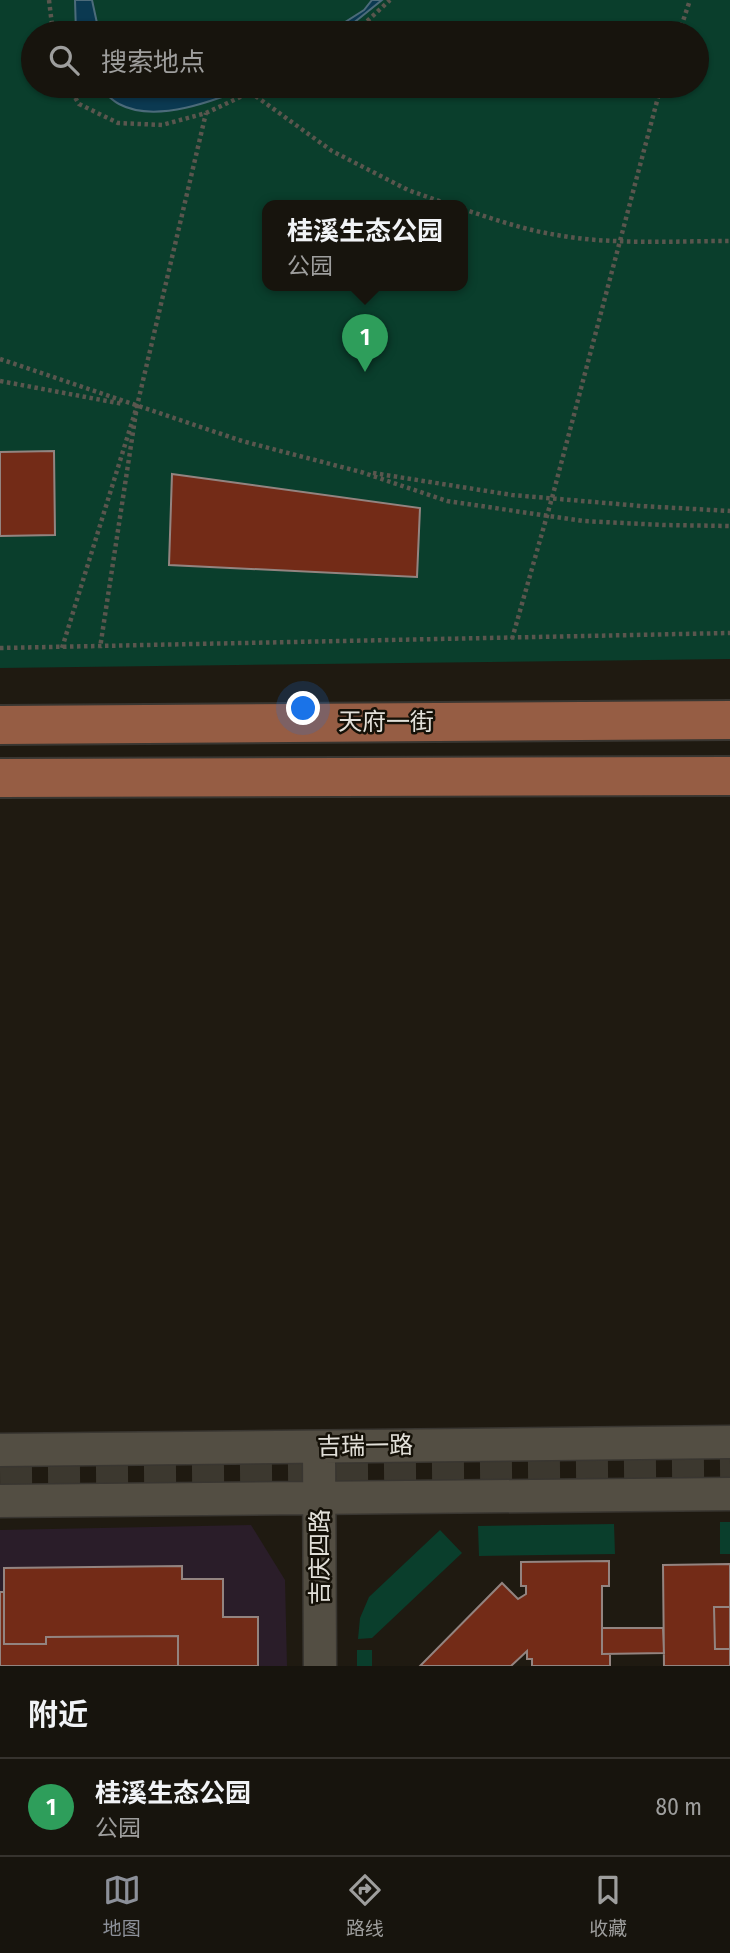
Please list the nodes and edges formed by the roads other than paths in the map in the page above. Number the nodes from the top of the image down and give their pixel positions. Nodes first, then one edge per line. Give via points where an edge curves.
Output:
1 (730, 720) edge
2 (0, 725) edge
3 (730, 776) edge
4 (0, 778) edge
5 (730, 1441) edge
6 (319, 1447) junction
7 (0, 1450) edge
8 (730, 1494) edge
9 (319, 1498) junction
10 (0, 1501) edge
11 (320, 1666) edge

1 - 2 main road, 天府一街
3 - 4 main road
5 - 6 street, 吉瑞一路
6 - 7 street, 吉瑞一路
6 - 9 street, 吉庆四路
8 - 9 street
9 - 10 street
9 - 11 street, 吉庆四路

